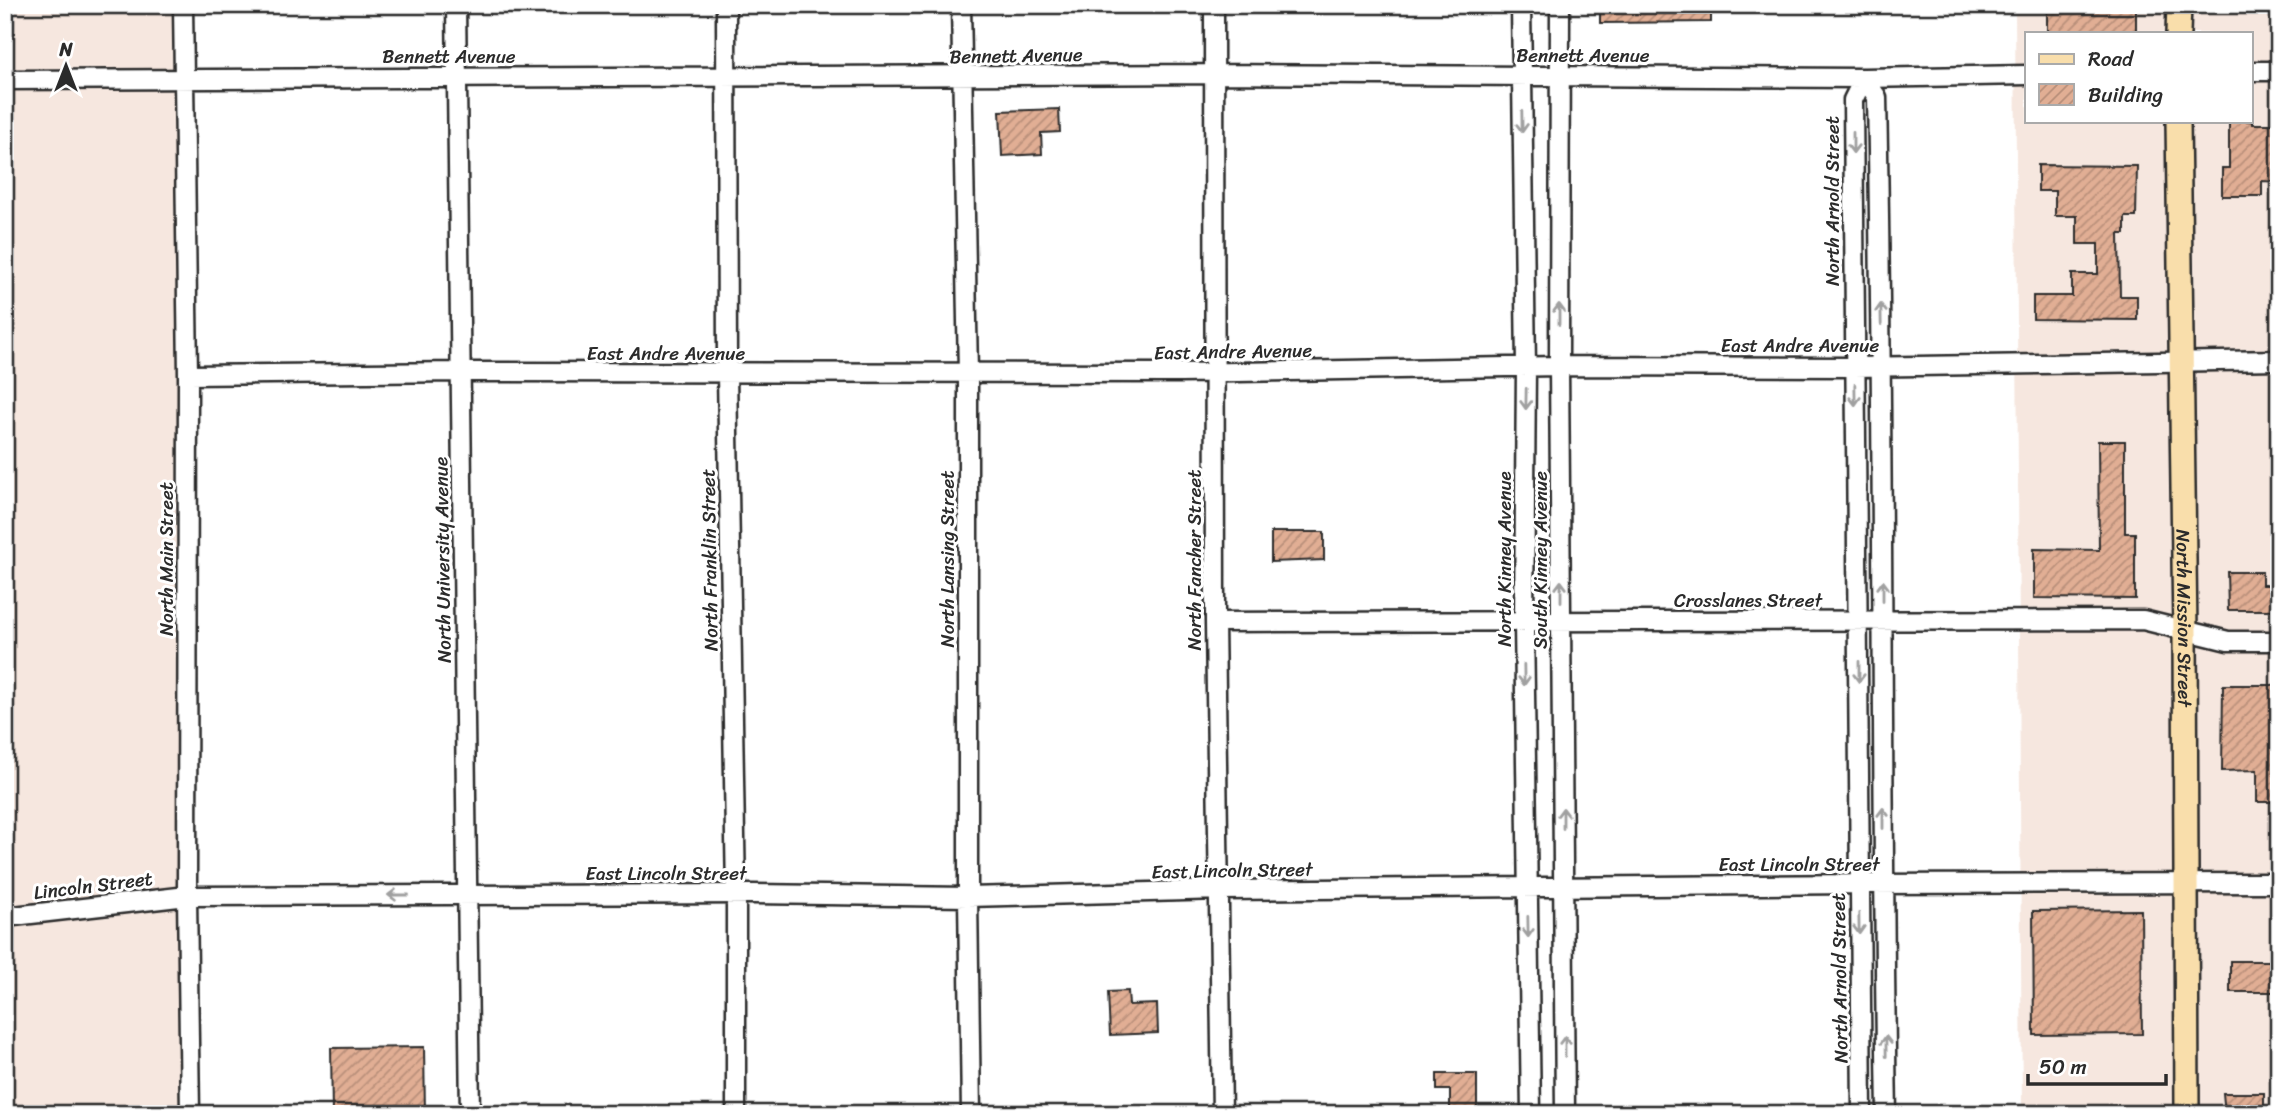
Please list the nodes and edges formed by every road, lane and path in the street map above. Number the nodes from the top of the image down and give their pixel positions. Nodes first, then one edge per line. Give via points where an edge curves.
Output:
1 (183, 5) edge
2 (456, 5) edge
3 (726, 5) edge
4 (961, 5) edge
5 (1214, 5) edge
6 (1521, 5) edge
7 (1560, 5) edge
8 (2179, 5) edge
9 (2178, 32) edge
10 (2252, 71) edge
11 (2279, 71) edge
12 (1214, 74) junction
13 (1561, 75) junction
14 (2025, 75) edge
15 (961, 76) junction
16 (458, 77) junction
17 (1521, 77) junction
18 (184, 78) junction
19 (726, 78) junction
20 (1864, 78) junction
21 (5, 80) edge
22 (2178, 122) edge
23 (2279, 360) edge
24 (2180, 361) junction
25 (1559, 366) junction
26 (1882, 366) junction
27 (1526, 367) junction
28 (1855, 367) junction
29 (461, 372) junction
30 (1215, 372) junction
31 (968, 373) junction
32 (727, 374) junction
33 (188, 375) junction
34 (1859, 620) junction
35 (1883, 620) junction
36 (1215, 622) junction
37 (1561, 622) junction
38 (1524, 623) junction
39 (2185, 632) junction
40 (2279, 641) edge
41 (2187, 883) junction
42 (2279, 883) edge
43 (1858, 884) junction
44 (1883, 884) junction
45 (1563, 887) junction
46 (1527, 888) junction
47 (1221, 890) junction
48 (736, 894) junction
49 (466, 895) junction
50 (187, 896) junction
51 (968, 897) junction
52 (11, 916) edge
53 (190, 1114) edge
54 (470, 1114) edge
55 (736, 1114) edge
56 (971, 1114) edge
57 (1223, 1114) edge
58 (1531, 1114) edge
59 (1565, 1114) edge
60 (1862, 1114) edge
61 (1887, 1114) edge
62 (2187, 1114) edge

1 - 18 street, North Main Street
2 - 16 street, North University Avenue
3 - 19 street, North Franklin Street
4 - 15 street, North Lansing Street
5 - 12 street, North Fancher Street
6 - 17 street, North Kinney Avenue
7 - 13 street, South Kinney Avenue
8 - 9 main road
10 - 11 street
12 - 15 street, Bennett Avenue
12 - 17 street, Bennett Avenue
12 - 30 street, North Fancher Street
13 - 17 street, Bennett Avenue
13 - 20 street, Bennett Avenue
25 -> 13 street, South Kinney Avenue
14 - 20 street, Bennett Avenue
15 - 19 street, Bennett Avenue
15 - 31 street, North Lansing Street
16 - 18 street, Bennett Avenue
16 - 19 street, Bennett Avenue
16 - 29 street, North University Avenue
17 -> 27 street, North Kinney Avenue
18 - 21 street, Bennett Avenue
18 - 33 street, North Main Street
19 - 32 street, North Franklin Street
26 -> 20 street via 1877,97
20 -> 28 street, North Arnold Street via 1853,100
22 - 24 main road, North Mission Street
23 - 24 street, East Andre Avenue
24 - 26 street, East Andre Avenue
24 - 39 main road, North Mission Street
25 - 27 street, East Andre Avenue
25 - 28 street, East Andre Avenue
37 -> 25 street, South Kinney Avenue
26 - 28 street, East Andre Avenue
35 -> 26 street
27 - 30 street, East Andre Avenue
27 -> 38 street, North Kinney Avenue
28 -> 34 street, North Arnold Street
29 - 32 street, East Andre Avenue
29 - 33 street, East Andre Avenue
29 - 49 street, North University Avenue
30 - 31 street, East Andre Avenue
30 - 36 street, North Fancher Street
31 - 32 street, East Andre Avenue
31 - 51 street, North Lansing Street
32 - 48 street, North Franklin Street
33 - 50 street, North Main Street
34 - 35 street, Crosslanes Street
34 - 37 street, Crosslanes Street
34 -> 43 street, North Arnold Street
35 - 39 street, Crosslanes Street via 2143,620
44 -> 35 street
36 - 38 street, Crosslanes Street
36 - 47 street, North Fancher Street
37 - 38 street, Crosslanes Street
45 -> 37 street, South Kinney Avenue
38 -> 46 street, North Kinney Avenue
39 - 40 street, Crosslanes Street via 2228,641
39 - 41 main road, North Mission Street
41 - 42 street, East Lincoln Street
41 - 44 street, East Lincoln Street
41 - 62 main road, North Mission Street
43 - 44 street, East Lincoln Street
43 - 45 street, East Lincoln Street
43 -> 60 street, North Arnold Street
61 -> 44 street
45 - 46 street, East Lincoln Street
59 -> 45 street, South Kinney Avenue
46 - 47 street, East Lincoln Street
46 -> 58 street, North Kinney Avenue
47 - 51 street, East Lincoln Street
47 - 57 street, North Fancher Street
48 - 49 street, East Lincoln Street
48 - 51 street, East Lincoln Street
48 - 55 street, North Franklin Street
49 -> 50 street, East Lincoln Street
49 - 54 street, North University Avenue
50 - 52 street, Lincoln Street
50 - 53 street, North Main Street
51 - 56 street, North Lansing Street

